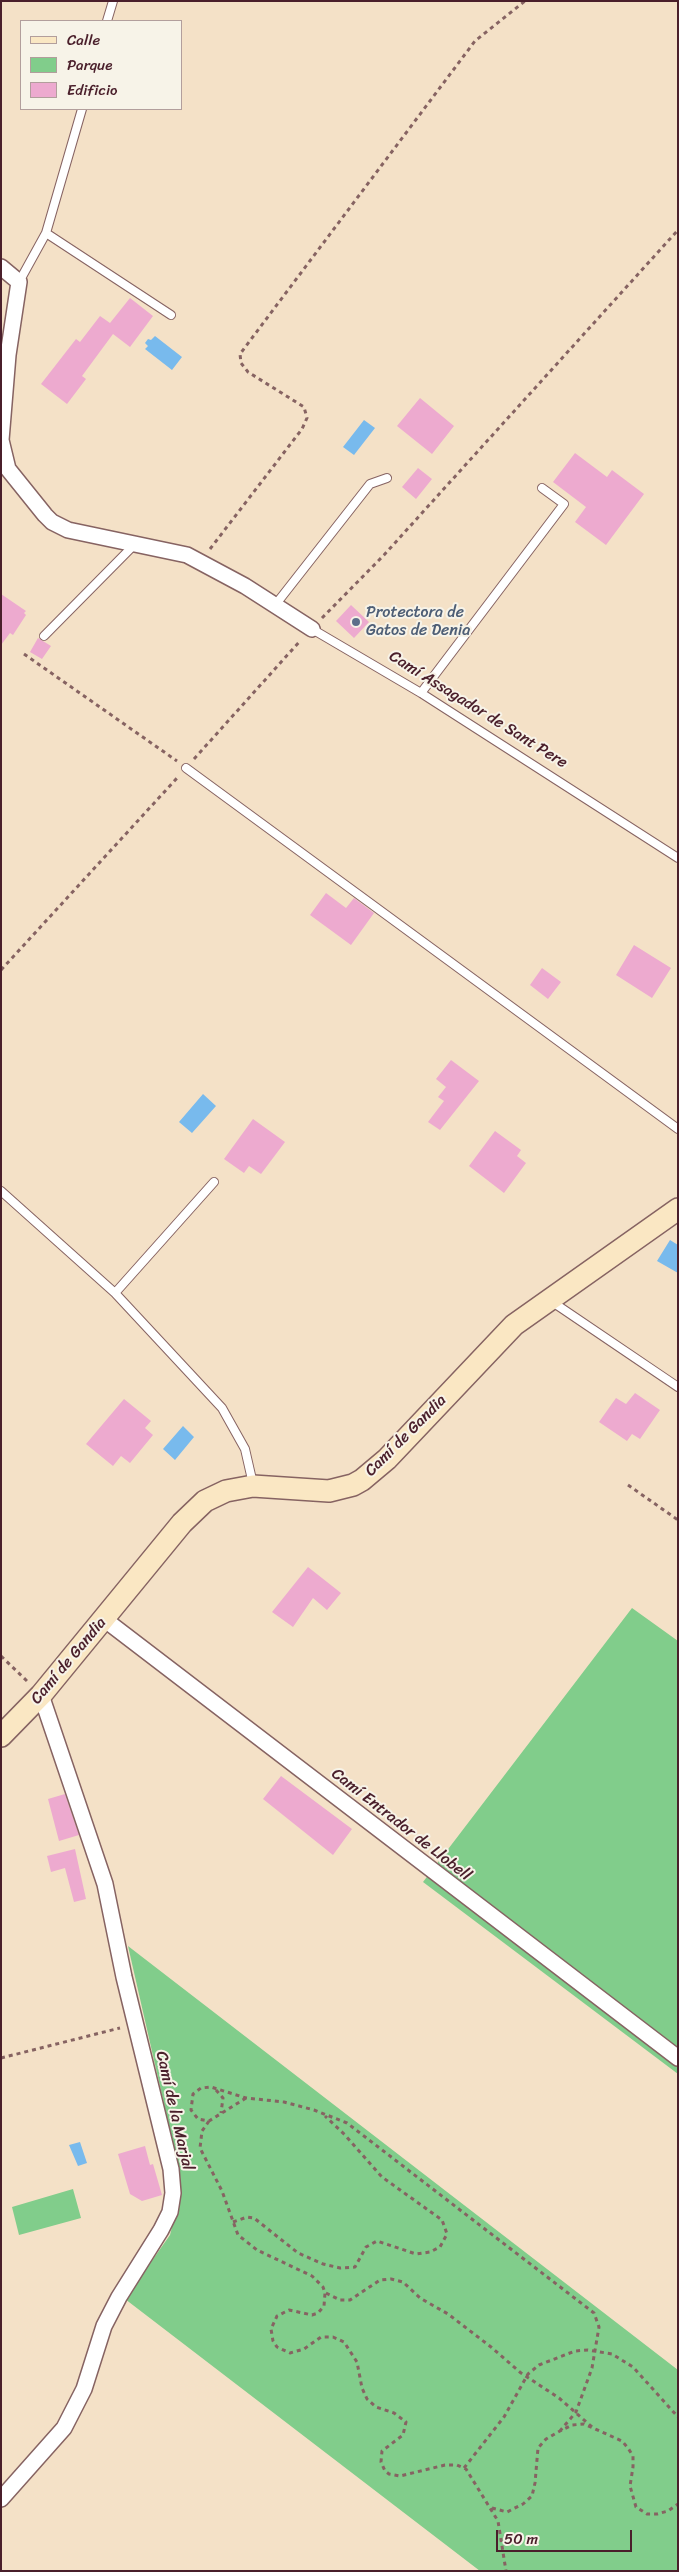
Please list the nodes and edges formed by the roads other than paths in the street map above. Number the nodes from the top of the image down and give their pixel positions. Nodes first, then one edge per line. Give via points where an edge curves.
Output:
1 (113, 1) edge
2 (108, 20) edge
3 (82, 110) edge
4 (46, 233) junction
5 (1, 267) edge
6 (19, 282) junction
7 (171, 315) dead end
8 (387, 478) dead end
9 (542, 488) dead end
10 (135, 544) junction
11 (276, 604) junction
12 (312, 629) joint
13 (44, 636) dead end
14 (421, 693) junction
15 (186, 768) road end
16 (678, 858) edge
17 (678, 1129) edge
18 (214, 1182) dead end
19 (1, 1191) edge
20 (678, 1209) edge
21 (115, 1293) junction
22 (548, 1299) junction
23 (678, 1387) edge
24 (253, 1486) junction
25 (104, 1619) junction
26 (41, 1695) junction
27 (1, 1736) edge
28 (678, 2058) edge
29 (1, 2499) edge

1 - 2 lane
3 - 4 lane
4 - 6 lane
4 - 7 lane
5 - 6 street
6 - 10 street, Camí Assagador de Sant Pere via 8,355 1,440 8,469 45,515 59,526
8 - 11 lane via 370,484
9 - 14 lane via 564,504
10 - 11 street, Camí Assagador de Sant Pere via 187,555
10 - 13 lane
11 - 12 street, Camí Assagador de Sant Pere
12 - 14 lane, Camí Assagador de Sant Pere
14 - 16 lane, Camí Assagador de Sant Pere
15 - 17 lane
18 - 21 lane
19 - 21 lane
20 - 22 main road, Camí de Gandia
21 - 24 lane via 222,1408 245,1449
22 - 23 lane
22 - 24 main road, Camí de Gandia via 497,1341 387,1459 362,1480 329,1491
24 - 25 main road, Camí de Gandia via 215,1495 196,1508
25 - 26 main road, Camí de Gandia
25 - 28 street, Camí Entrador de Llobell
26 - 27 main road, Camí de Gandia
26 - 29 street, Camí de la Marjal via 101,1869 170,2169 173,2202 162,2230 104,2326 84,2389 64,2428

